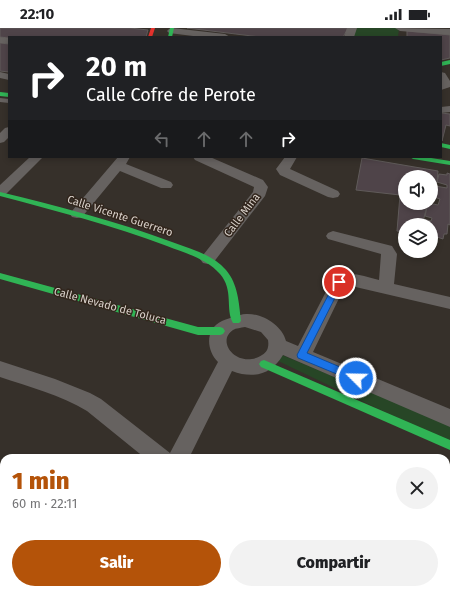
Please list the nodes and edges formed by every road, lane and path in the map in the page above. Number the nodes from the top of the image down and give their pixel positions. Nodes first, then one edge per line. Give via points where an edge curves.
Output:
1 (148, 28) edge
2 (153, 28) edge
3 (400, 28) edge
4 (172, 32) edge
5 (450, 32) edge
6 (214, 36) edge
7 (442, 76) edge
8 (442, 86) edge
9 (8, 132) edge
10 (0, 139) edge
11 (36, 158) edge
12 (201, 158) edge
13 (291, 158) edge
14 (419, 158) edge
15 (121, 161) edge
16 (450, 163) edge
17 (166, 185) dead end
18 (0, 193) edge
19 (334, 194) dead end
20 (76, 214) junction
21 (334, 236) dead end
22 (208, 259) junction
23 (0, 276) edge
24 (386, 287) junction
25 (450, 303) edge
26 (236, 321) junction
27 (220, 332) junction
28 (278, 345) junction
29 (302, 355) junction
30 (227, 362) junction
31 (264, 364) junction
32 (0, 369) edge
33 (450, 418) edge
34 (450, 446) edge
35 (156, 454) edge
36 (180, 454) edge

1 - 2 street
3 - 5 street
4 - 6 street
7 - 8 street via 447,84
9 - 10 street
11 - 18 street
12 - 22 street, Calle Mina via 258,182 261,187 260,193
13 - 19 street via 284,167 285,172
14 - 16 street
15 - 17 street
15 - 20 street
18 - 20 street, Calle Vicente Guerrero
20 - 22 street, Calle Vicente Guerrero via 147,235
21 - 24 street via 387,250 389,254
22 - 26 street, Calle Vicente Guerrero via 230,281
23 - 27 street, Calle Nevado de Toluca via 198,331
24 - 25 street
24 - 29 street via 352,279 339,282
26 - 27 street
26 - 28 street via 255,321 264,324 276,337
27 - 30 street via 217,347
28 - 29 street
28 - 31 street via 274,356
29 - 33 street
30 - 31 street via 245,368
30 - 36 street
31 - 34 street
32 - 35 street via 82,398

